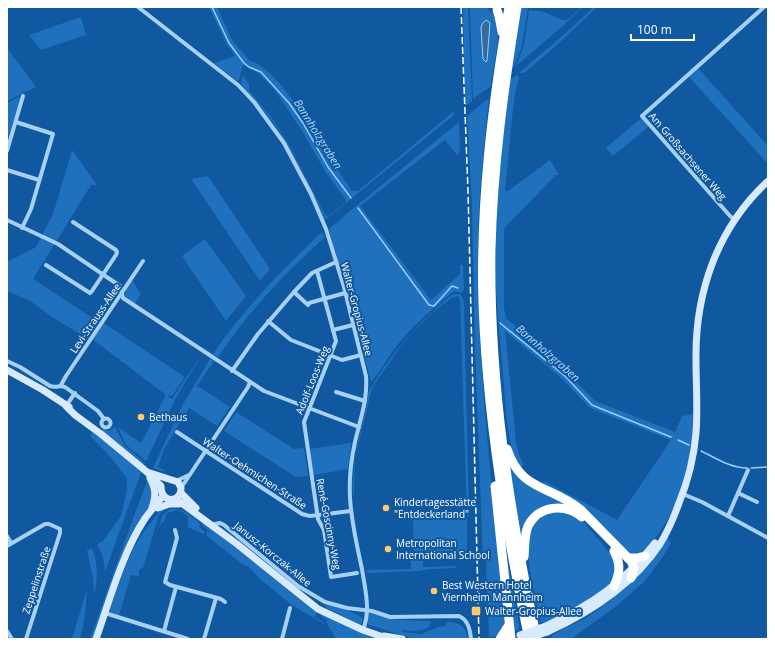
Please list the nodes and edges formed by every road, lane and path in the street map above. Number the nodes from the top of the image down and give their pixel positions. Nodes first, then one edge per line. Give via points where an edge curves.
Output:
1 (138, 7) edge
2 (509, 7) edge
3 (517, 7) edge
4 (764, 7) edge
5 (497, 10) dead end
6 (503, 41) junction
7 (23, 96) dead end
8 (16, 122) junction
9 (7, 151) edge
10 (7, 170) edge
11 (40, 180) junction
12 (768, 181) edge
13 (7, 220) edge
14 (735, 220) junction
15 (73, 222) dead end
16 (22, 228) junction
17 (143, 261) dead end
18 (336, 262) junction
19 (46, 265) dead end
20 (317, 271) junction
21 (103, 275) junction
22 (122, 292) junction
23 (294, 292) junction
24 (345, 294) junction
25 (325, 299) junction
26 (268, 321) junction
27 (353, 325) junction
28 (333, 330) junction
29 (361, 355) junction
30 (330, 356) junction
31 (7, 361) edge
32 (7, 370) edge
33 (232, 371) junction
34 (250, 382) junction
35 (61, 385) junction
36 (336, 392) dead end
37 (75, 394) junction
38 (365, 401) junction
39 (66, 406) junction
40 (309, 408) junction
41 (104, 419) dead end
42 (359, 426) junction
43 (497, 429) junction
44 (177, 432) dead end
45 (206, 450) junction
46 (748, 470) dead end
47 (147, 472) junction
48 (191, 473) junction
49 (311, 474) joint
50 (174, 480) junction
51 (161, 486) junction
52 (180, 493) junction
53 (738, 493) junction
54 (683, 494) junction
55 (165, 497) junction
56 (757, 502) dead end
57 (185, 505) junction
58 (158, 508) junction
59 (351, 511) junction
60 (150, 512) junction
61 (317, 515) junction
62 (728, 516) junction
63 (671, 522) junction
64 (215, 524) junction
65 (175, 530) dead end
66 (7, 536) edge
67 (768, 538) edge
68 (134, 541) junction
69 (9, 544) edge
70 (237, 544) junction
71 (614, 551) junction
72 (645, 556) junction
73 (628, 558) junction
74 (638, 568) junction
75 (357, 574) dead end
76 (631, 578) joint
77 (524, 579) junction
78 (614, 586) junction
79 (176, 587) junction
80 (216, 598) junction
81 (225, 602) dead end
82 (290, 608) dead end
83 (366, 610) junction
84 (105, 613) junction
85 (546, 629) junction
86 (363, 630) junction
87 (7, 631) edge
88 (164, 631) junction
89 (376, 634) junction
90 (512, 638) edge
91 (12, 639) edge
92 (26, 639) edge
93 (96, 639) edge
94 (188, 639) edge
95 (204, 639) edge
96 (282, 639) edge
97 (389, 639) edge
98 (402, 639) edge
99 (470, 639) edge
100 (529, 639) edge
101 (537, 639) edge

1 - 18 street, Walter-Gropius-Allee via 223,72 254,102 284,143 311,194 325,226
2 - 6 highway
3 - 43 highway via 502,98 491,248
4 - 14 street, Am Großsachsener Weg via 642,116
5 - 6 highway
6 - 43 highway via 490,140 483,248 484,315
7 - 8 street
8 - 9 street
8 - 11 street via 53,134
10 - 11 street
11 - 16 street
12 - 14 main road
13 - 16 street
14 - 54 main road via 714,259 700,302 696,336 696,438 692,465
15 - 21 street via 117,252
16 - 21 street via 59,245
17 - 22 street, Levi-Strauss-Allee
18 - 20 street
18 - 24 street, Walter-Gropius-Allee
19 - 21 street via 90,293
20 - 23 street
20 - 25 street, Adolf-Loos-Weg
21 - 22 street via 120,286
22 - 33 street via 123,298
22 - 35 street, Levi-Strauss-Allee
23 - 25 street via 308,305
23 - 26 street
24 - 25 street
24 - 27 street, Walter-Gropius-Allee
25 - 28 street, Adolf-Loos-Weg
26 - 30 street via 291,340
26 - 33 street
27 - 28 street
27 - 29 street, Walter-Gropius-Allee
28 - 30 street, Adolf-Loos-Weg via 336,341
29 - 30 street via 342,360
29 - 38 street, Walter-Gropius-Allee via 367,386
30 - 40 street, Adolf-Loos-Weg
31 - 35 street via 50,386
32 - 39 main road
33 - 34 street
34 - 40 street via 264,391
34 - 45 street
35 - 37 street
36 - 38 street
37 - 39 street
37 - 41 street via 98,411
38 - 42 street, Walter-Gropius-Allee
39 - 47 main road
40 - 42 street
40 - 49 street, Adolf-Loos-Weg via 304,422
42 - 59 street, Walter-Gropius-Allee via 351,470
43 - 73 highway via 522,476 573,503
43 - 77 highway
43 - 90 highway via 492,446
43 - 100 highway via 508,534
44 - 45 street, Walter-Oehmichen-Straße
45 - 48 street
45 - 61 street, Walter-Oehmichen-Straße via 302,514
46 - 53 street
47 - 50 main road
47 - 51 main road
47 - 60 main road via 156,494
48 - 50 street
48 - 52 street
49 - 61 street, René-Goscinny-Weg
50 - 51 main road
50 - 52 main road
51 - 55 main road via 161,492
52 - 55 main road
52 - 57 main road
52 - 64 main road
53 - 56 street
53 - 62 street
54 - 62 street
54 - 63 main road
55 - 58 main road
55 - 60 main road
57 - 58 main road via 173,504
57 - 70 main road
58 - 68 main road
59 - 61 street, Walter-Oehmichen-Straße
59 - 83 street, Walter-Gropius-Allee via 367,598
60 - 68 main road
61 - 75 street, René-Goscinny-Weg via 324,530 330,577
62 - 67 street
63 - 72 main road
63 - 74 main road via 659,546
64 - 70 main road
64 - 83 street, Janusz-Korczak-Allee via 224,525 309,593 338,606
65 - 79 street via 178,538 165,582
66 - 69 street
68 - 84 main road
69 - 92 street, Zeppelinstraße via 45,524 60,529
70 - 86 main road via 320,611
71 - 74 highway via 627,564
71 - 77 highway via 578,514 560,508 546,510 538,514 528,527
71 - 78 highway via 620,568
72 - 73 highway
72 - 74 main road
73 - 74 highway
74 - 76 highway
74 - 78 main road
76 - 85 main road via 605,600 572,621
77 - 101 highway
78 - 85 main road
79 - 80 street
79 - 88 street
80 - 81 street
80 - 95 street
82 - 96 street
83 - 86 street, Walter-Gropius-Allee
83 - 99 street, Janusz-Korczak-Allee via 398,617 459,616 467,623
84 - 88 street
84 - 93 main road
85 - 90 main road, bridge
86 - 89 main road
87 - 91 street
88 - 94 street
89 - 97 main road
89 - 98 main road

